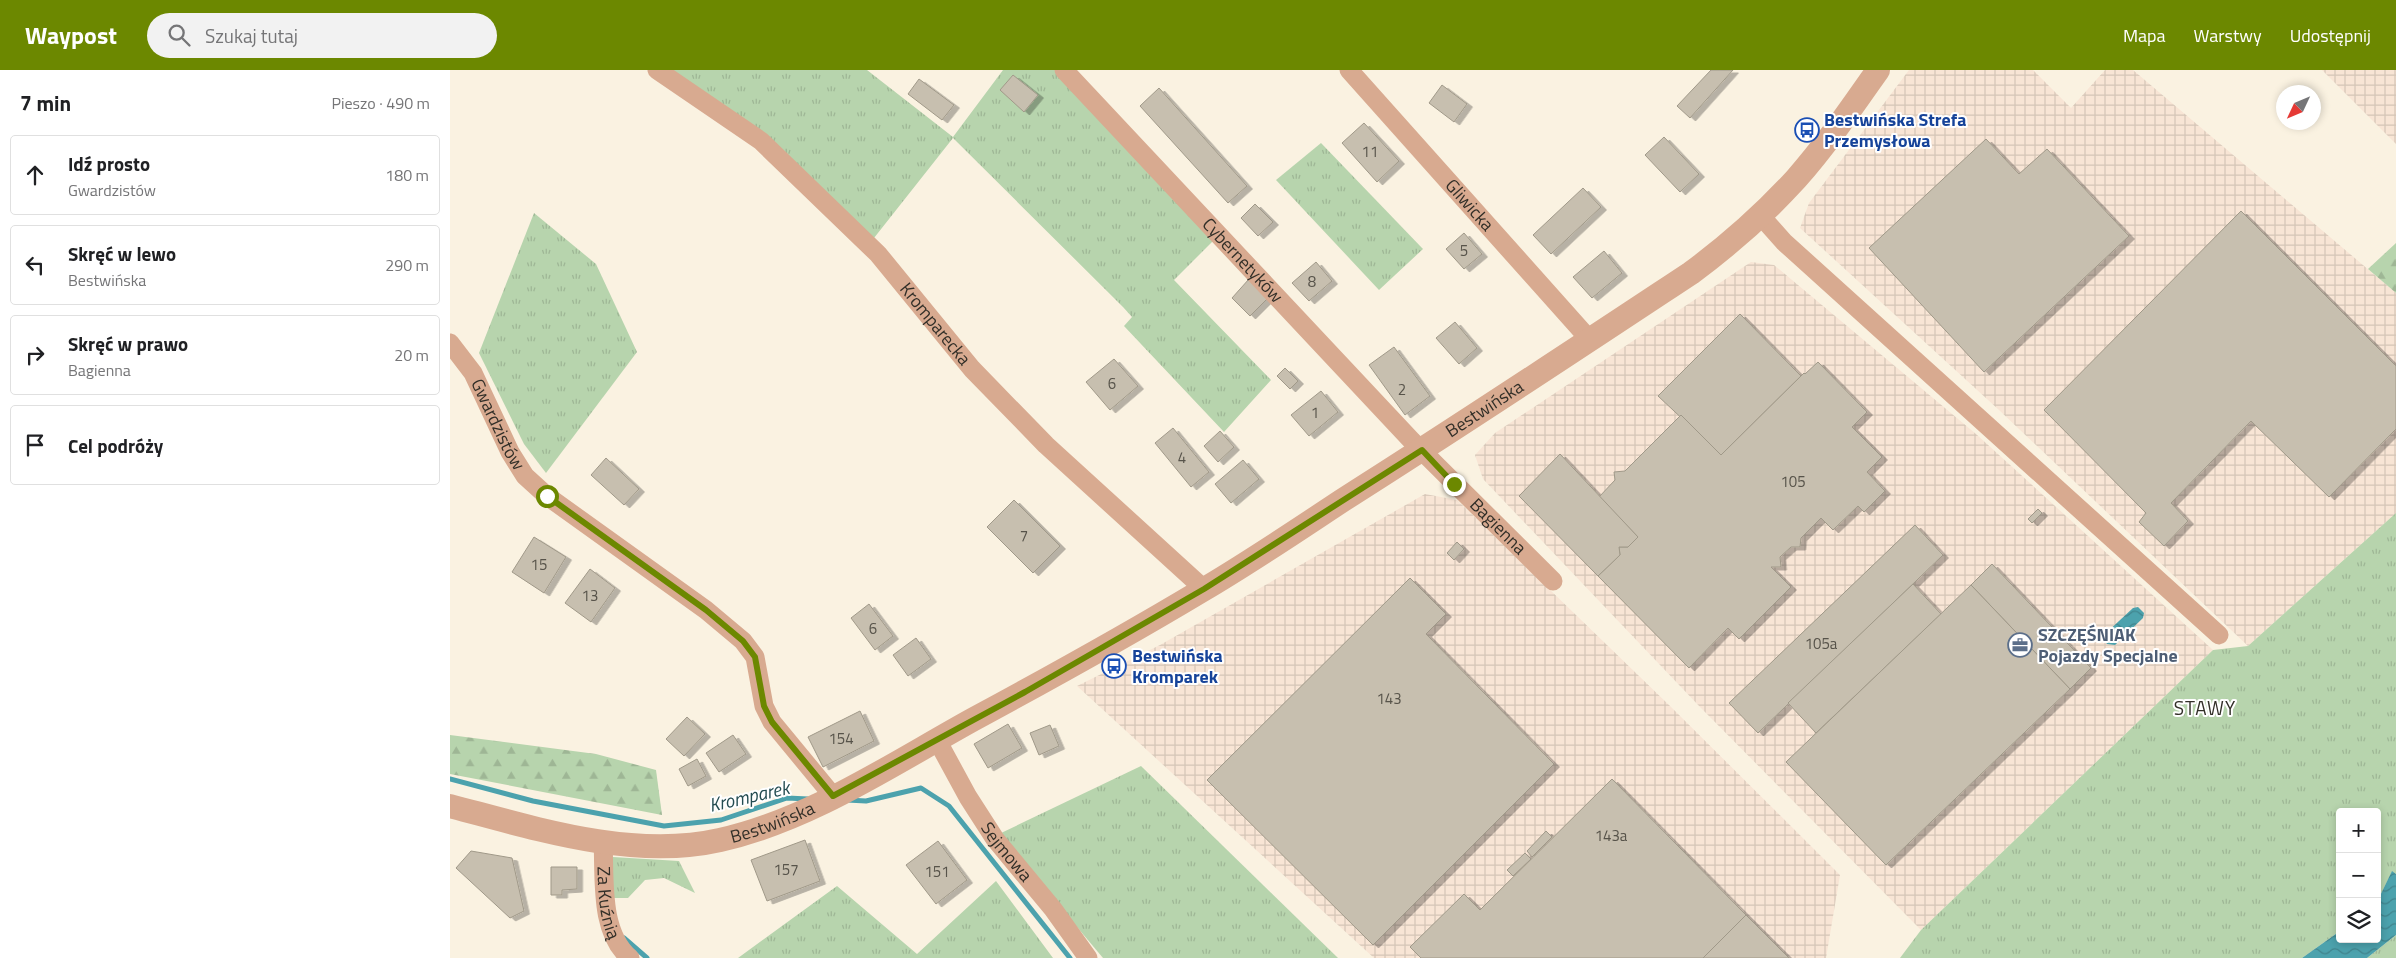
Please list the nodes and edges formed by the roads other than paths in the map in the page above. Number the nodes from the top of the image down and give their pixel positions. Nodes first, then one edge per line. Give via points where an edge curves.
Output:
1 (657, 70) edge
2 (1064, 70) edge
3 (1349, 70) edge
4 (1878, 70) edge
5 (1760, 215) junction
6 (1590, 340) junction
7 (450, 343) edge
8 (1422, 450) junction
9 (1553, 581) dead end
10 (1204, 589) junction
11 (2219, 635) dead end
12 (937, 740) junction
13 (833, 796) junction
14 (450, 806) edge
15 (603, 841) junction
16 (630, 958) edge
17 (1088, 958) edge

1 - 10 street, Kromparecka via 761,141 878,254 972,369 1046,445
2 - 8 street, Cybernetyków
3 - 6 street, Gliwicka
4 - 5 street, Bestwińska via 1796,179
5 - 6 street, Bestwińska via 1691,273
5 - 11 street via 1784,242
6 - 8 street, Bestwińska
7 - 13 street, Gwardzistów via 473,373 510,452 525,476 547,496 706,610 743,641 755,657 764,706 772,722
8 - 9 street, Bagienna
8 - 10 street, Bestwińska
10 - 12 street, Bestwińska
12 - 13 street, Bestwińska
12 - 17 street, Sejmowa via 995,839
13 - 15 street, Bestwińska via 763,827 718,840 663,845
14 - 15 street, Bestwińska via 553,833
15 - 16 street, Za Kuźnią via 609,924 620,950

